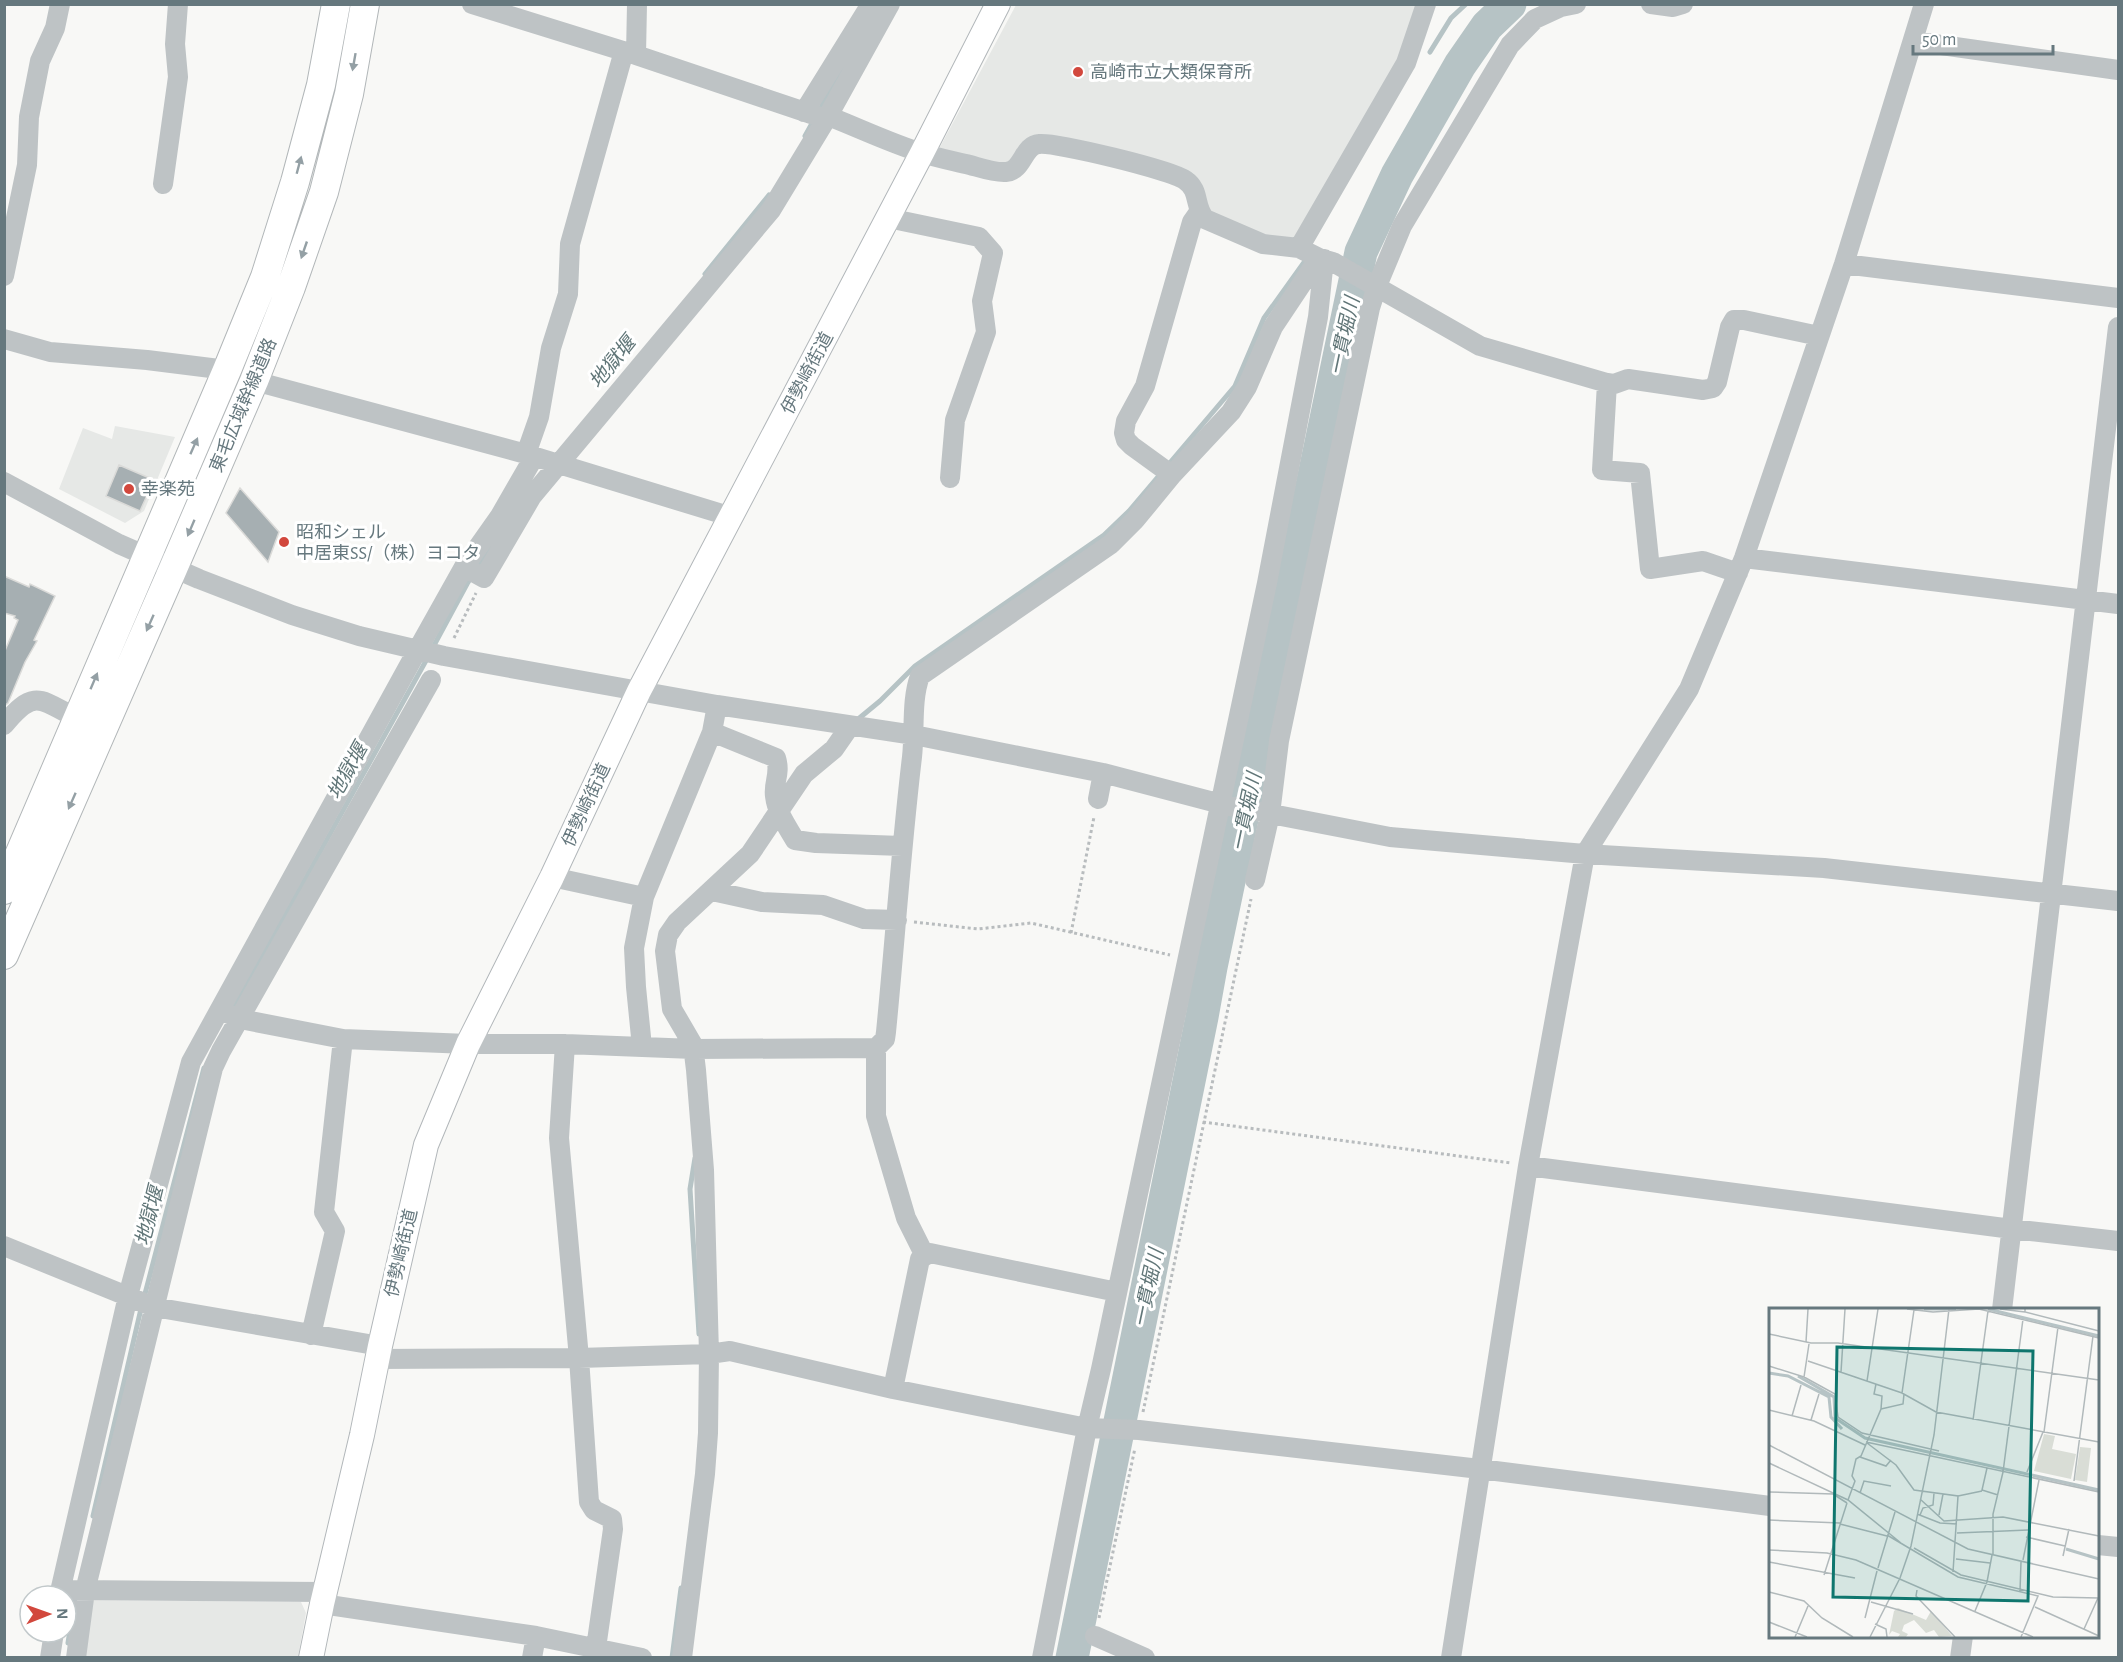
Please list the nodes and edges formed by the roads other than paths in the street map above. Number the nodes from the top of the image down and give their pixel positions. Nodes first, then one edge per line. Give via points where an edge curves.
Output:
1 (60, 4) edge
2 (178, 4) edge
3 (336, 4) edge
4 (365, 4) edge
5 (472, 4) edge
6 (637, 4) edge
7 (871, 4) edge
8 (890, 4) edge
9 (998, 4) edge
10 (1426, 4) edge
11 (1576, 4) edge
12 (1651, 4) edge
13 (1683, 4) edge
14 (1924, 4) edge
15 (1913, 41) junction
16 (630, 53) junction
17 (2118, 70) edge
18 (804, 112) junction
19 (827, 118) junction
20 (922, 153) junction
21 (163, 184) dead end
22 (1199, 212) junction
23 (888, 218) junction
24 (1299, 248) junction
25 (1325, 259) junction
26 (1844, 264) junction
27 (4, 276) edge
28 (1373, 285) junction
29 (2118, 298) edge
30 (2118, 327) edge
31 (1819, 336) junction
32 (4, 339) edge
33 (227, 370) junction
34 (254, 381) junction
35 (1607, 383) junction
36 (530, 455) junction
37 (559, 465) junction
38 (1172, 475) junction
39 (950, 478) dead end
40 (4, 482) edge
41 (732, 518) junction
42 (146, 557) junction
43 (1741, 566) junction
44 (464, 567) junction
45 (174, 569) junction
46 (2086, 600) junction
47 (2118, 604) edge
48 (418, 649) junction
49 (431, 680) dead end
50 (639, 691) junction
51 (717, 705) junction
52 (78, 719) junction
53 (4, 726) edge
54 (850, 726) junction
55 (712, 732) junction
56 (914, 735) junction
57 (1103, 772) junction
58 (1098, 799) road end
59 (1222, 804) junction
60 (779, 813) junction
61 (1267, 814) junction
62 (902, 846) junction
63 (1585, 855) junction
64 (552, 877) junction
65 (1255, 880) road end
66 (4, 890) edge
67 (712, 891) junction
68 (2052, 893) junction
69 (644, 897) junction
70 (2118, 901) edge
71 (897, 920) junction
72 (4, 955) edge
73 (220, 1010) junction
74 (240, 1019) junction
75 (342, 1039) junction
76 (468, 1044) junction
77 (565, 1044) junction
78 (642, 1047) junction
79 (694, 1048) junction
80 (876, 1048) junction
81 (1528, 1166) junction
82 (2012, 1229) junction
83 (2118, 1241) edge
84 (4, 1246) edge
85 (925, 1256) junction
86 (1117, 1292) junction
87 (128, 1296) junction
88 (154, 1307) junction
89 (2002, 1308) edge
90 (311, 1335) junction
91 (378, 1353) junction
92 (709, 1354) junction
93 (579, 1358) junction
94 (893, 1389) junction
95 (1091, 1428) junction
96 (1480, 1469) junction
97 (1769, 1506) edge
98 (2099, 1545) edge
99 (2118, 1547) edge
100 (62, 1584) edge
101 (78, 1591) edge
102 (85, 1591) junction
103 (323, 1598) junction
104 (536, 1636) junction
105 (1095, 1636) road end
106 (1963, 1638) edge
107 (596, 1648) junction
108 (76, 1658) edge
109 (312, 1658) edge
110 (532, 1658) edge
111 (642, 1658) edge
112 (682, 1658) edge
113 (1042, 1658) edge
114 (1145, 1658) edge
115 (1451, 1658) edge
116 (1960, 1658) edge

1 - 27 street via 55,28 40,61 29,117 27,165
2 - 21 street via 178,77
33 -> 3 highway, 東毛広域幹線道路 via 264,277 295,182 321,86
4 -> 34 highway, 東毛広域幹線道路 via 349,94 324,192
5 - 16 street
6 - 16 street
7 - 18 street
8 - 19 street
9 - 20 main road, 伊勢崎街道
10 - 24 street via 1406,63
11 - 28 street via 1535,19 1510,45 1402,226
12 - 13 street via 1673,8
14 - 15 street
15 - 17 street
15 - 26 street
16 - 18 street
16 - 36 street via 570,244 568,294 551,348
18 - 19 street
19 - 20 street
19 - 37 street via 771,210
20 - 22 street via 1008,172 1037,143 1068,148 1186,180 1197,195
20 - 23 main road, 伊勢崎街道
22 - 24 street via 1205,219 1263,244
22 - 38 street via 1192,222 1145,386 1125,421 1126,440
23 - 39 street via 979,237 993,253 982,301 986,332 955,420
23 - 41 main road, 伊勢崎街道
24 - 25 street
25 - 28 street
25 - 38 street via 1273,327 1231,412
25 - 59 street via 1316,329
26 - 29 street
26 - 31 street
28 - 35 street via 1480,346
28 - 61 street
30 - 46 street
31 - 35 street via 1734,320 1713,388 1703,390 1628,378
31 - 43 street
32 - 33 street via 50,352
42 -> 33 highway, 東毛広域幹線道路
34 - 36 street
34 -> 45 highway, 東毛広域幹線道路
35 - 43 street via 1602,470 1640,473 1650,569 1703,561
36 - 37 street
36 - 44 street via 500,516
37 - 41 street
37 - 44 street via 532,496 484,578
38 - 56 street via 1111,544 920,676
40 - 42 street
41 - 50 main road, 伊勢崎街道
42 - 45 street
52 -> 42 highway, 東毛広域幹線道路
43 - 46 street
43 - 63 street via 1689,689
44 - 48 street
45 - 48 street via 292,615
45 -> 72 highway, 東毛広域幹線道路
46 - 47 street
46 - 68 street
48 - 50 street
48 - 73 street
49 - 74 street
50 - 51 street
50 - 64 main road, 伊勢崎街道
51 - 54 street
51 - 55 street
52 - 53 street via 43,701 28,701
52 - 66 highway, 東毛広域幹線道路
54 - 56 street
54 - 60 street via 834,748 804,774
55 - 60 street via 776,758
55 - 69 street
56 - 57 street
56 - 62 street
57 - 58 street
57 - 59 street
59 - 61 street
59 - 86 street
60 - 62 street via 795,840
60 - 67 street via 750,854
61 - 63 street via 1390,837
61 - 65 street
62 - 71 street
63 - 68 street via 1824,868
63 - 81 street
64 - 69 street
64 - 76 main road, 伊勢崎街道
67 - 71 street via 762,902 823,904 864,919
67 - 79 street via 677,922 668,935 665,951 672,1009
68 - 70 street
68 - 82 street
69 - 78 street via 634,948
71 - 80 street via 885,1039
73 - 74 street
73 - 87 street via 185,1080
74 - 75 street
74 - 88 street via 221,1051 208,1085
75 - 76 street
75 - 90 street via 324,1212 335,1231
76 - 77 street
76 - 91 main road, 伊勢崎街道 via 426,1145
77 - 78 street
77 - 93 street via 559,1138
78 - 79 street
79 - 80 street
79 - 92 street via 704,1170
80 - 85 street via 876,1116 906,1218
81 - 82 street
81 - 96 street
82 - 83 street
82 - 89 street
84 - 87 street
85 - 86 street via 930,1253
85 - 94 street via 920,1259
86 - 95 street
87 - 88 street
87 - 100 street
88 - 90 street
88 - 102 street
90 - 91 street
91 - 93 street
91 - 103 main road, 伊勢崎街道
92 - 93 street
92 - 94 street via 730,1351
92 - 112 street via 705,1474
93 - 107 street via 589,1502 594,1510 612,1519 613,1529
94 - 95 street
95 - 96 street
95 - 113 street
96 - 97 street
96 - 115 street
98 - 99 street
101 - 102 street
102 - 103 street
102 - 108 street
103 - 104 street
103 - 109 main road, 伊勢崎街道
104 - 107 street
104 - 110 street
105 - 114 street
106 - 116 street
107 - 111 street

